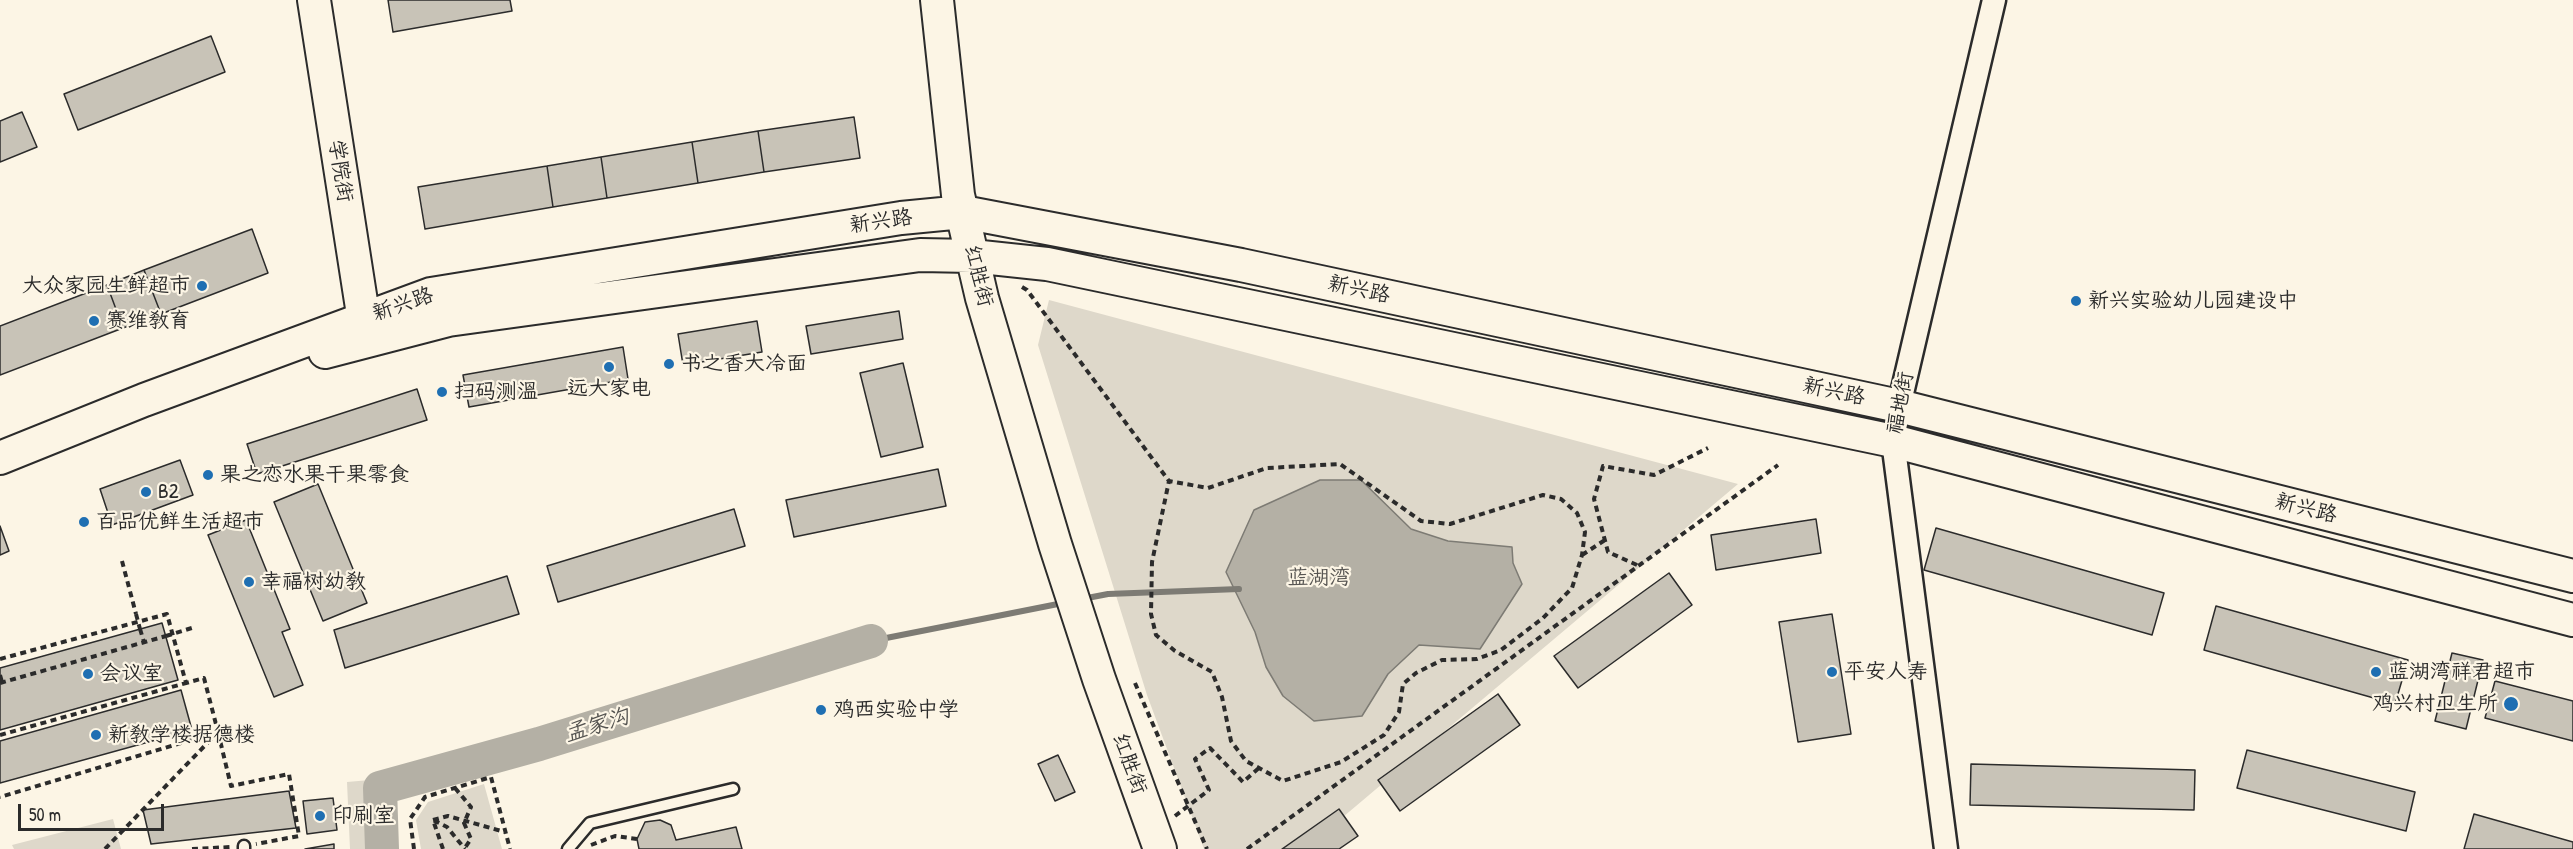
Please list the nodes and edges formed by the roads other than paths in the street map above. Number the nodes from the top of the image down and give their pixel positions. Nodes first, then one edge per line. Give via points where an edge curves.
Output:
1 (314, 0) edge
2 (938, 0) edge
3 (1994, 0) edge
4 (963, 212) junction
5 (972, 256) junction
6 (364, 330) junction
7 (1899, 406) junction
8 (1893, 441) junction
9 (0, 458) edge
10 (2573, 576) edge
11 (2573, 620) edge
12 (733, 789) dead end
13 (1157, 841) edge
14 (568, 849) edge
15 (1946, 849) edge

1 - 6 main road, 学院街
2 - 4 main road, 红胜街
3 - 7 street, 福地街
4 - 5 main road, 红胜街
4 - 6 main road, 新兴路 via 901,218 431,294
4 - 7 main road, 新兴路 via 1241,265
5 - 6 main road, 新兴路 via 920,255
5 - 8 main road, 新兴路 via 1047,264
5 - 13 main road, 红胜街 via 1055,544
6 - 9 main road, 新兴路 via 144,400
7 - 8 street, 福地街
7 - 10 main road, 新兴路
8 - 11 main road, 新兴路
8 - 15 street, 福地街
12 - 14 lane via 590,823

